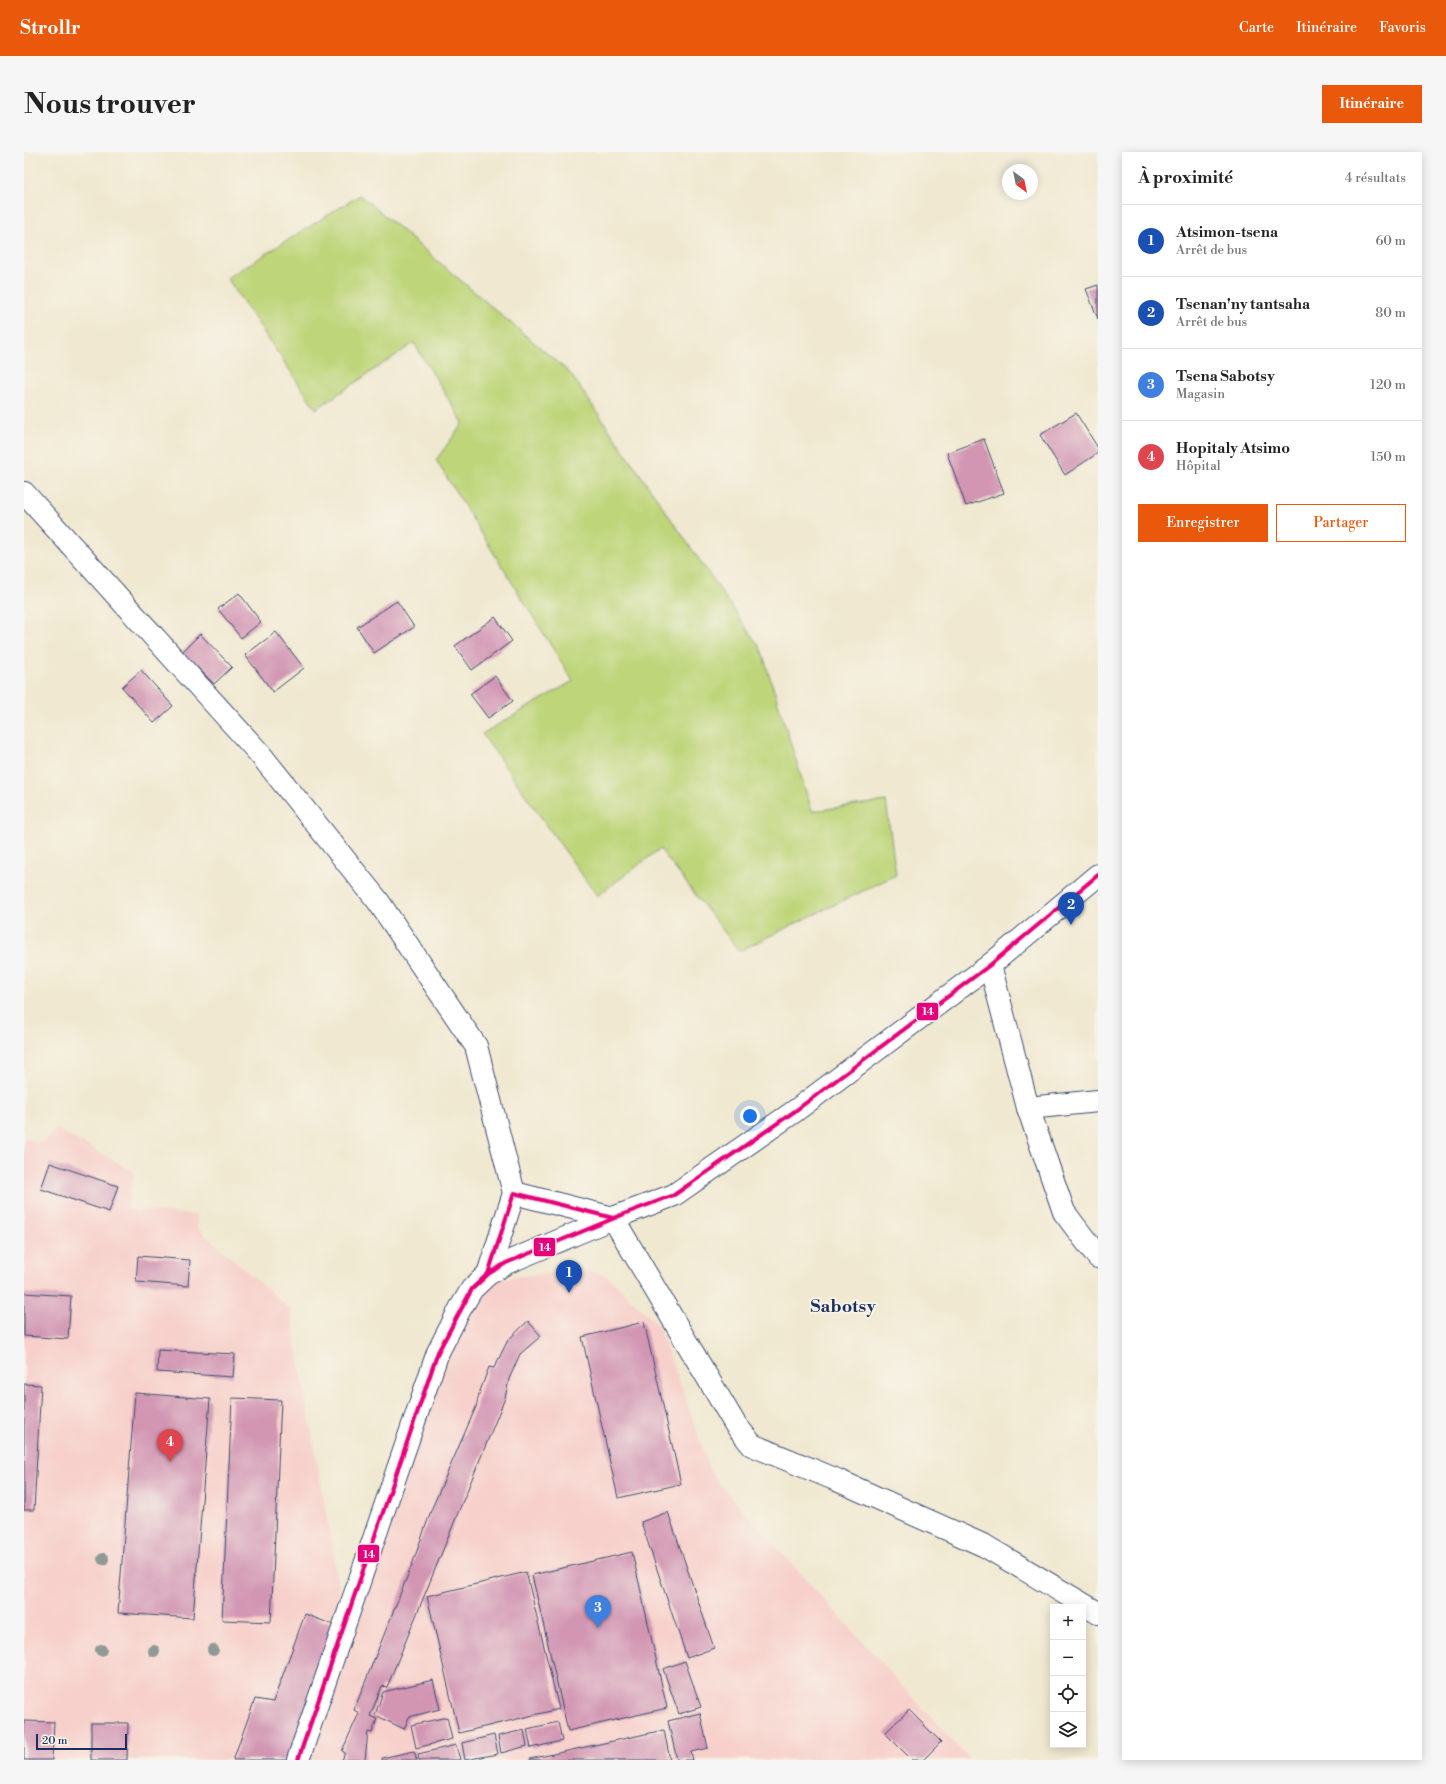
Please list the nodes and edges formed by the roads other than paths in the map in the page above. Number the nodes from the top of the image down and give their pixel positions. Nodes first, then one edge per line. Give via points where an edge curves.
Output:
1 (24, 493) edge
2 (1098, 875) edge
3 (990, 965) junction
4 (1098, 1101) edge
5 (1028, 1108) junction
6 (514, 1193) junction
7 (613, 1218) junction
8 (1098, 1257) edge
9 (488, 1274) junction
10 (1098, 1613) edge
11 (298, 1760) edge

1 - 6 street via 260,754 378,900 476,1046
2 - 3 street
3 - 5 street
3 - 7 street via 795,1111 674,1195
4 - 5 street
5 - 8 street via 1064,1212
6 - 7 street
6 - 9 street
7 - 9 street via 506,1263
7 - 10 street via 734,1424 752,1445 985,1546
9 - 11 street via 472,1289 438,1352

